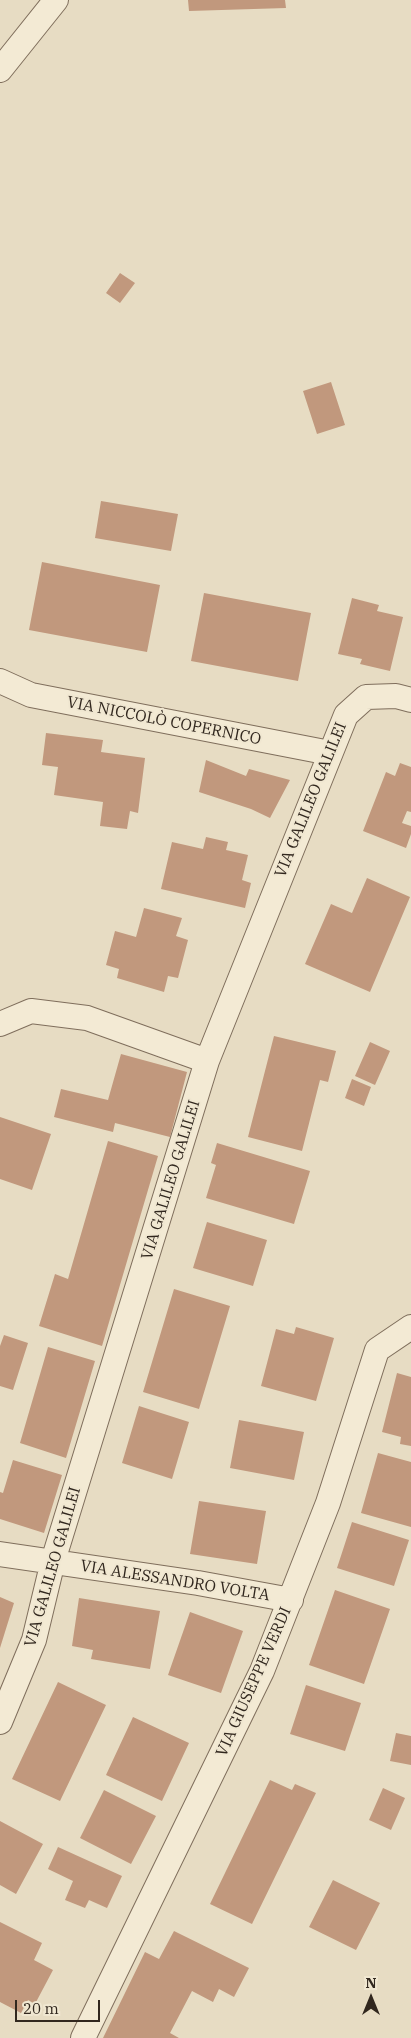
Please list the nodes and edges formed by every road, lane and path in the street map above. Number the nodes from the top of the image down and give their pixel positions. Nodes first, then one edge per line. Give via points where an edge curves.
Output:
1 (56, 0) edge
2 (0, 70) edge
3 (0, 681) edge
4 (411, 700) edge
5 (330, 753) junction
6 (0, 1024) edge
7 (207, 1061) junction
8 (411, 1327) edge
9 (0, 1554) edge
10 (53, 1562) junction
11 (291, 1600) junction
12 (0, 1722) edge
13 (83, 2038) edge

1 - 2 street
3 - 5 street, VIA NICCOLÒ COPERNICO via 31,695
4 - 5 street, VIA GALILEO GALILEI via 396,696 366,697 346,715
5 - 7 street, VIA GALILEO GALILEI
6 - 7 street via 31,1011 87,1018
7 - 10 street, VIA GALILEO GALILEI
8 - 11 street, VIA GIUSEPPE VERDI via 378,1350 328,1503
9 - 10 street, VIA ALESSANDRO VOLTA
10 - 11 street, VIA ALESSANDRO VOLTA
10 - 12 street, VIA GALILEO GALILEI via 34,1640
11 - 13 street, VIA GIUSEPPE VERDI via 262,1671

